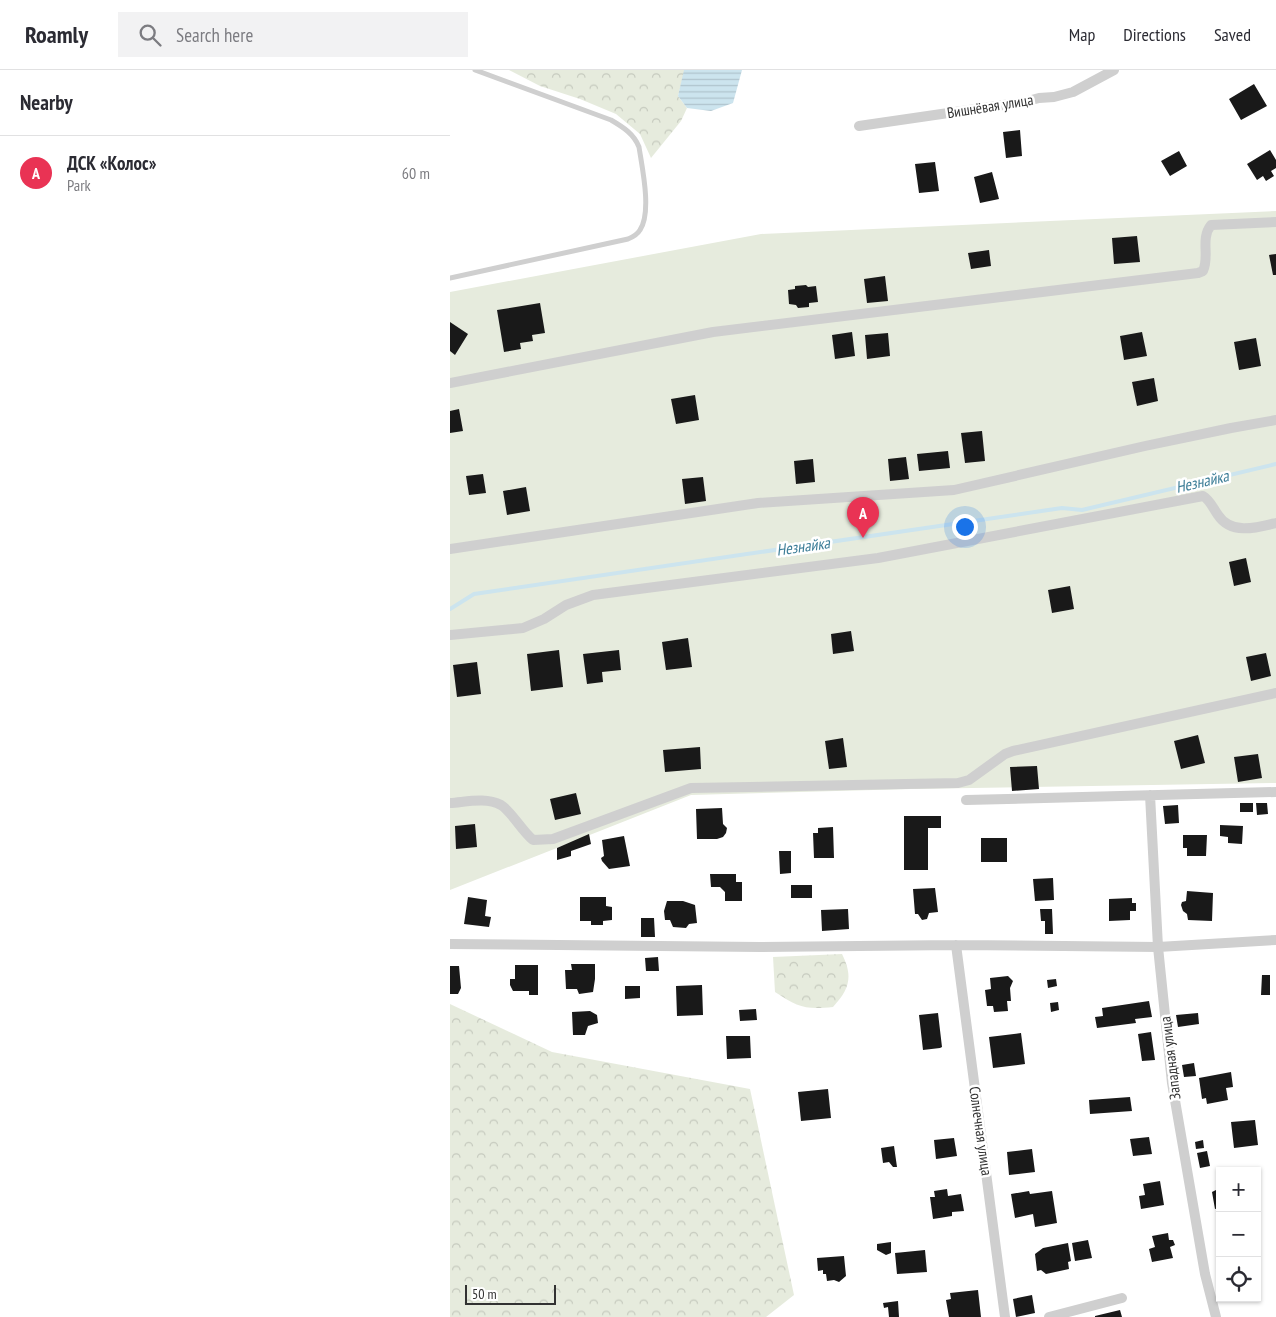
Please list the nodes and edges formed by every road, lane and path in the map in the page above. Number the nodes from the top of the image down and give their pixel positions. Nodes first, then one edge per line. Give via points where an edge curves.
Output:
1 (475, 70) edge
2 (1114, 70) edge
3 (860, 126) dead end
4 (1276, 222) edge
5 (450, 278) edge
6 (450, 383) edge
7 (1276, 420) edge
8 (1276, 523) edge
9 (450, 549) edge
10 (450, 635) edge
11 (1276, 693) edge
12 (1276, 792) edge
13 (1150, 795) junction
14 (966, 800) dead end
15 (450, 804) edge
16 (1276, 940) edge
17 (450, 944) edge
18 (956, 945) junction
19 (1158, 947) junction
20 (1122, 1298) dead end
21 (1006, 1317) edge
22 (1050, 1317) edge
23 (1216, 1317) edge

1 - 5 lane via 611,120 624,128 636,139 639,147 646,198 644,222 641,230 628,239
2 - 3 street, Вишнёвая улица via 1073,92 1054,97
4 - 6 street via 1211,225 1205,237 1206,265 1198,273 714,332
7 - 9 street via 954,490 758,503
8 - 10 street via 1239,529 1228,525 1203,496 878,558 594,595 566,605 523,628
11 - 15 street via 1013,751 965,782 691,788 553,839 533,840 502,806 492,802
12 - 13 street
13 - 14 street
13 - 19 street, Западная улица
16 - 19 street
17 - 18 street
18 - 19 street
18 - 21 street, Солнечная улица
19 - 23 street, Западная улица via 1172,1083 1205,1274
20 - 22 street

